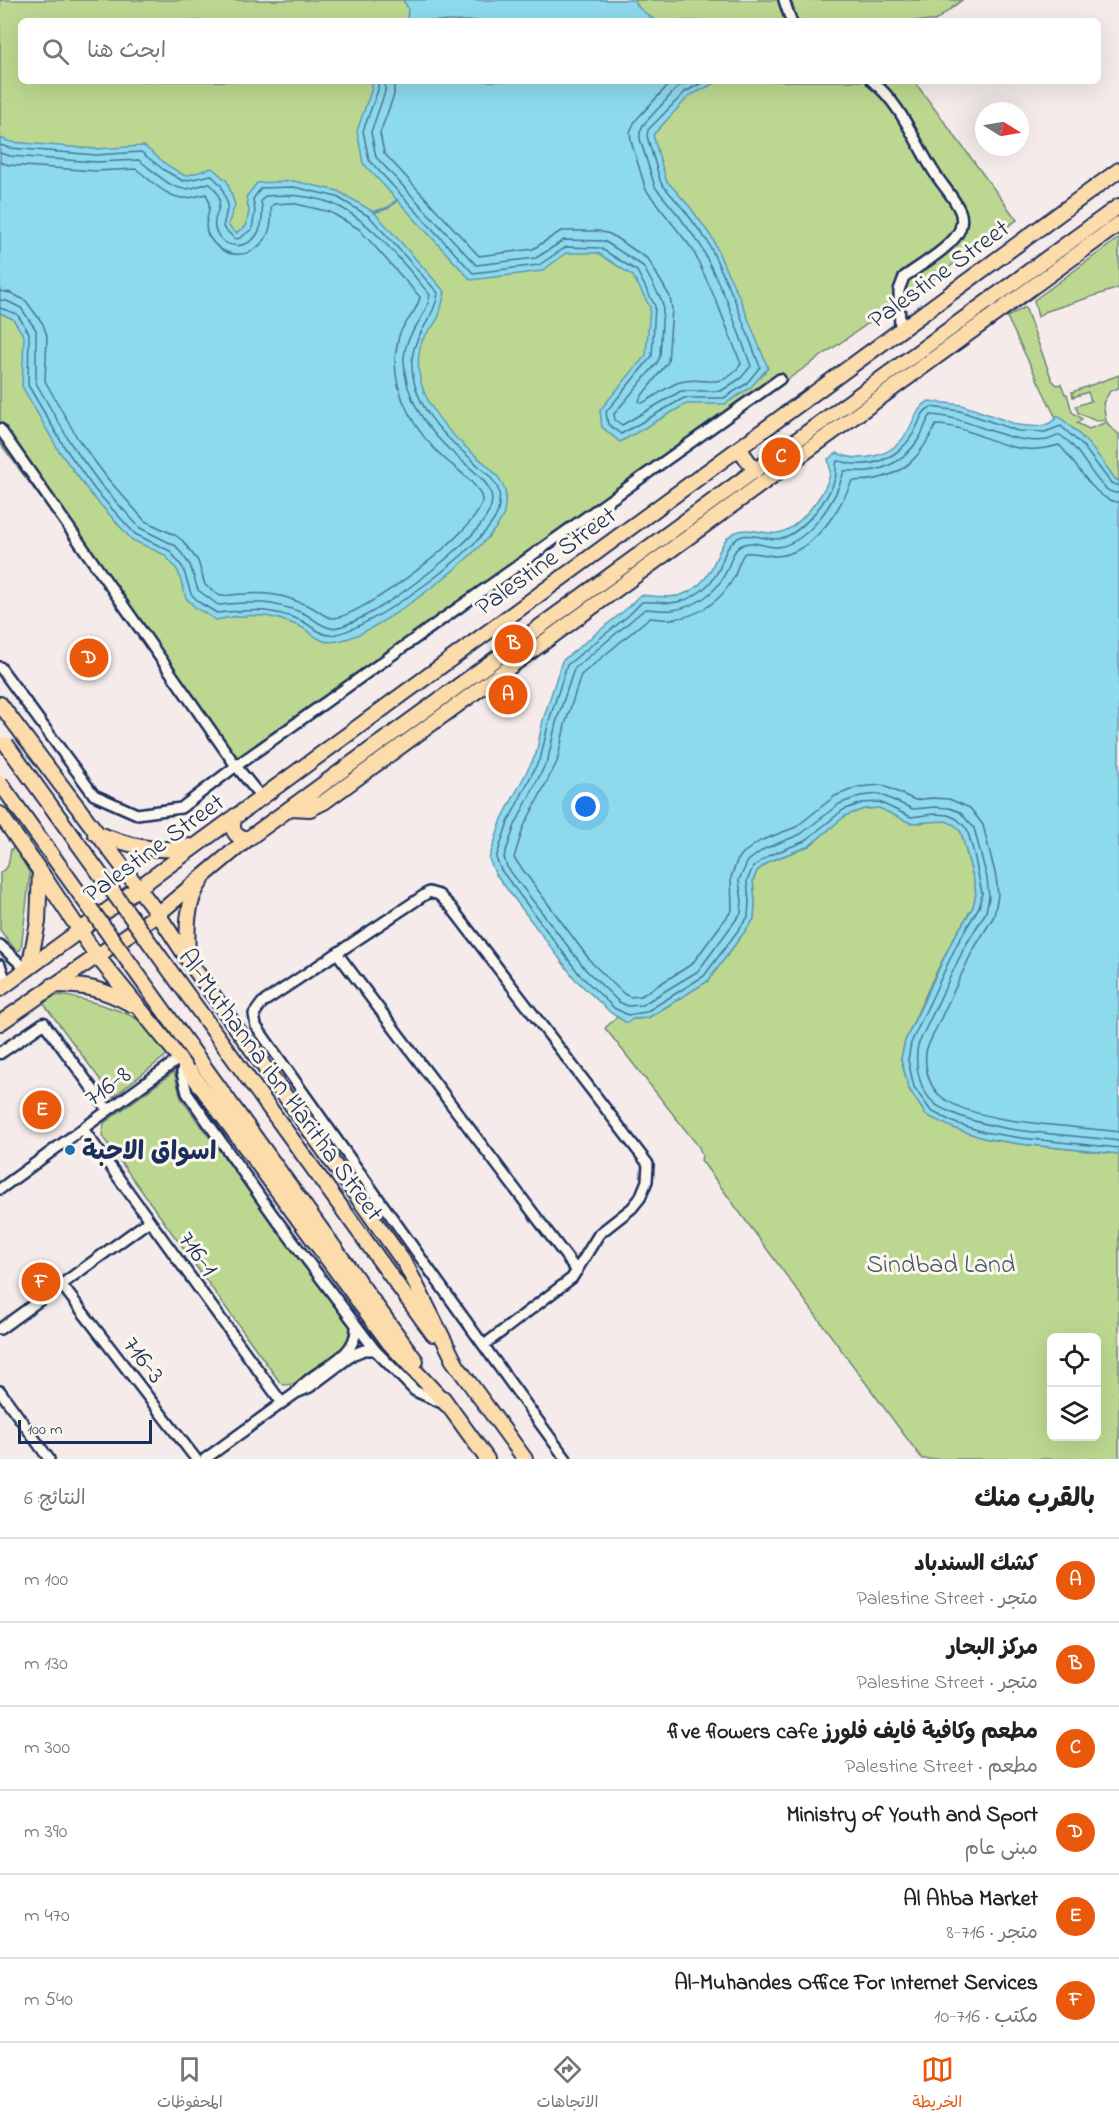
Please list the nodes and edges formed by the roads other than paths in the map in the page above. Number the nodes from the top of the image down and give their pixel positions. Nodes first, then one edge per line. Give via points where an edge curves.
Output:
1 (784, 0) edge
2 (790, 18) edge
3 (875, 84) edge
4 (1119, 170) edge
5 (1119, 206) edge
6 (1119, 224) edge
7 (900, 331) junction
8 (780, 379) dead end
9 (0, 429) edge
10 (739, 448) junction
11 (755, 471) junction
12 (508, 650) junction
13 (0, 667) edge
14 (495, 678) junction
15 (0, 704) edge
16 (3, 740) edge
17 (236, 766) junction
18 (0, 783) edge
19 (261, 797) junction
20 (290, 808) junction
21 (0, 814) edge
22 (235, 816) junction
23 (95, 833) junction
24 (249, 838) junction
25 (195, 845) junction
26 (210, 870) junction
27 (40, 871) junction
28 (138, 888) junction
29 (158, 914) junction
30 (79, 931) junction
31 (0, 945) edge
32 (337, 953) junction
33 (96, 955) junction
34 (188, 959) junction
35 (0, 965) edge
36 (28, 969) junction
37 (53, 985) junction
38 (3, 986) edge
39 (137, 1008) junction
40 (0, 1023) edge
41 (44, 1023) joint
42 (0, 1053) edge
43 (181, 1060) junction
44 (108, 1110) junction
45 (82, 1129) junction
46 (0, 1189) edge
47 (149, 1221) junction
48 (577, 1271) junction
49 (61, 1284) junction
50 (356, 1326) junction
51 (0, 1329) edge
52 (484, 1345) junction
53 (375, 1350) junction
54 (457, 1366) junction
55 (0, 1391) edge
56 (296, 1393) junction
57 (282, 1403) junction
58 (447, 1405) junction
59 (49, 1459) edge
60 (196, 1459) edge
61 (204, 1459) edge
62 (487, 1459) edge
63 (525, 1459) edge
64 (566, 1459) edge

1 - 2 street
3 - 7 street via 904,118 961,213 961,228 950,243 904,277 899,290
4 - 7 main road, Palestine Street
5 - 11 main road, Palestine Street
6 - 14 main road
7 - 10 main road, Palestine Street
8 - 17 street
9 - 17 street
10 - 11 main road
10 - 19 main road, Palestine Street
11 - 12 main road, Palestine Street
12 - 14 main road
12 - 20 main road, Palestine Street
13 - 17 street via 94,795 137,814 180,808
14 - 20 main road via 324,802 310,808
15 - 23 main road
16 - 54 main road, Al-Muthanna ibn Haritha Street, bridge
17 - 19 street
18 - 58 main road, Al-Muthanna ibn Haritha Street, bridge
19 - 22 main road, Palestine Street
20 - 24 main road, Palestine Street
21 - 27 main road
22 - 24 main road via 234,832
22 - 25 main road, Palestine Street
23 - 25 main road via 143,849 170,850
23 - 28 main road
24 - 26 main road, Palestine Street
25 - 28 main road, Palestine Street
26 - 29 main road, Palestine Street
26 - 34 main road via 193,897
27 - 30 main road
27 - 36 main road via 38,922
28 - 29 main road
28 - 30 main road, Palestine Street
29 - 33 main road, Palestine Street
29 - 34 main road
30 - 33 main road
30 - 36 main road, Palestine Street
31 - 36 street
32 - 48 street
32 - 48 street via 429,892 439,895 648,1164 640,1198 599,1234
32 - 52 street via 262,1003 254,1014 256,1026
33 - 37 main road, Palestine Street
33 - 39 main road
34 - 54 main road via 406,1265
35 - 38 street
36 - 38 main road, Palestine Street
37 - 39 main road via 93,988
37 - 40 main road, Palestine Street
39 - 43 main road
41 - 42 street
41 - 44 street
43 - 44 street, 716-8
43 - 50 street via 187,1093
43 - 58 main road via 390,1344
44 - 45 street, 716-8
45 - 46 street, 716-8
45 - 47 street, 716-1
47 - 49 street
47 - 57 street, 716-1
48 - 52 street
49 - 51 street
49 - 60 street, 716-3
50 - 53 street
50 - 56 street via 353,1343 346,1352
52 - 64 street
53 - 56 street via 354,1354
53 - 58 street via 415,1391
54 - 63 main road, Al-Muthanna ibn Haritha Street
55 - 59 street
56 - 57 street
57 - 61 street
58 - 62 main road, Al-Muthanna ibn Haritha Street

